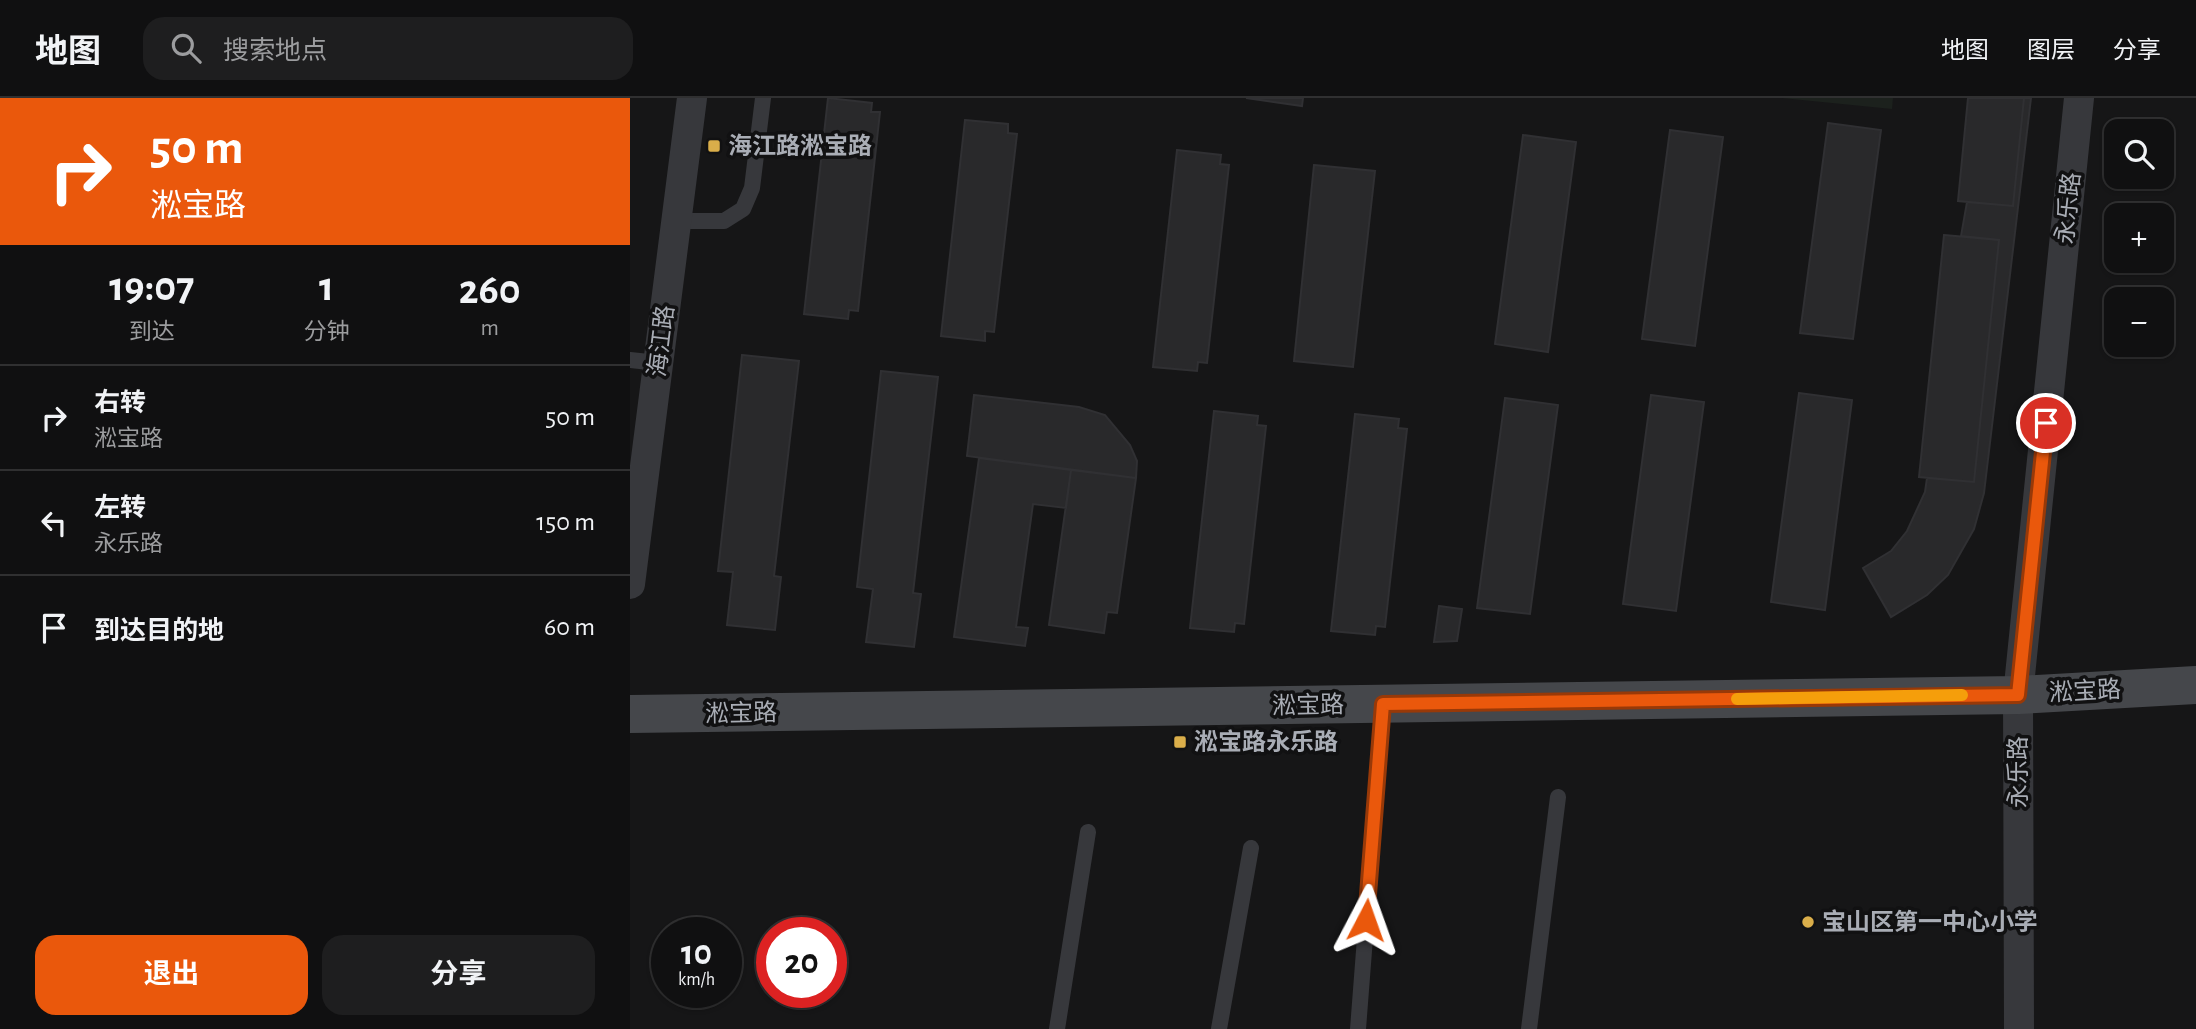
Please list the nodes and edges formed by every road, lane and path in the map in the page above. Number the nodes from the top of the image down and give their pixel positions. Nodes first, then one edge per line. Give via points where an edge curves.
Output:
1 (692, 98) edge
2 (762, 98) edge
3 (2080, 98) edge
4 (676, 221) junction
5 (644, 361) edge
6 (630, 584) edge
7 (2196, 685) edge
8 (2018, 695) junction
9 (1383, 704) junction
10 (630, 714) edge
11 (1558, 797) dead end
12 (1088, 832) dead end
13 (1251, 848) dead end
14 (1057, 1029) edge
15 (1219, 1029) edge
16 (1357, 1029) edge
17 (1529, 1029) edge
18 (2019, 1029) edge

1 - 4 street, 海江路
2 - 4 lane via 752,188 743,209 724,221
3 - 8 street, 永乐路
4 - 5 street, 海江路
5 - 6 street, 海江路
7 - 8 main road, 淞宝路
8 - 9 main road, 淞宝路
8 - 18 street, 永乐路
9 - 10 main road, 淞宝路
9 - 16 lane
11 - 17 lane
12 - 14 lane
13 - 15 lane

